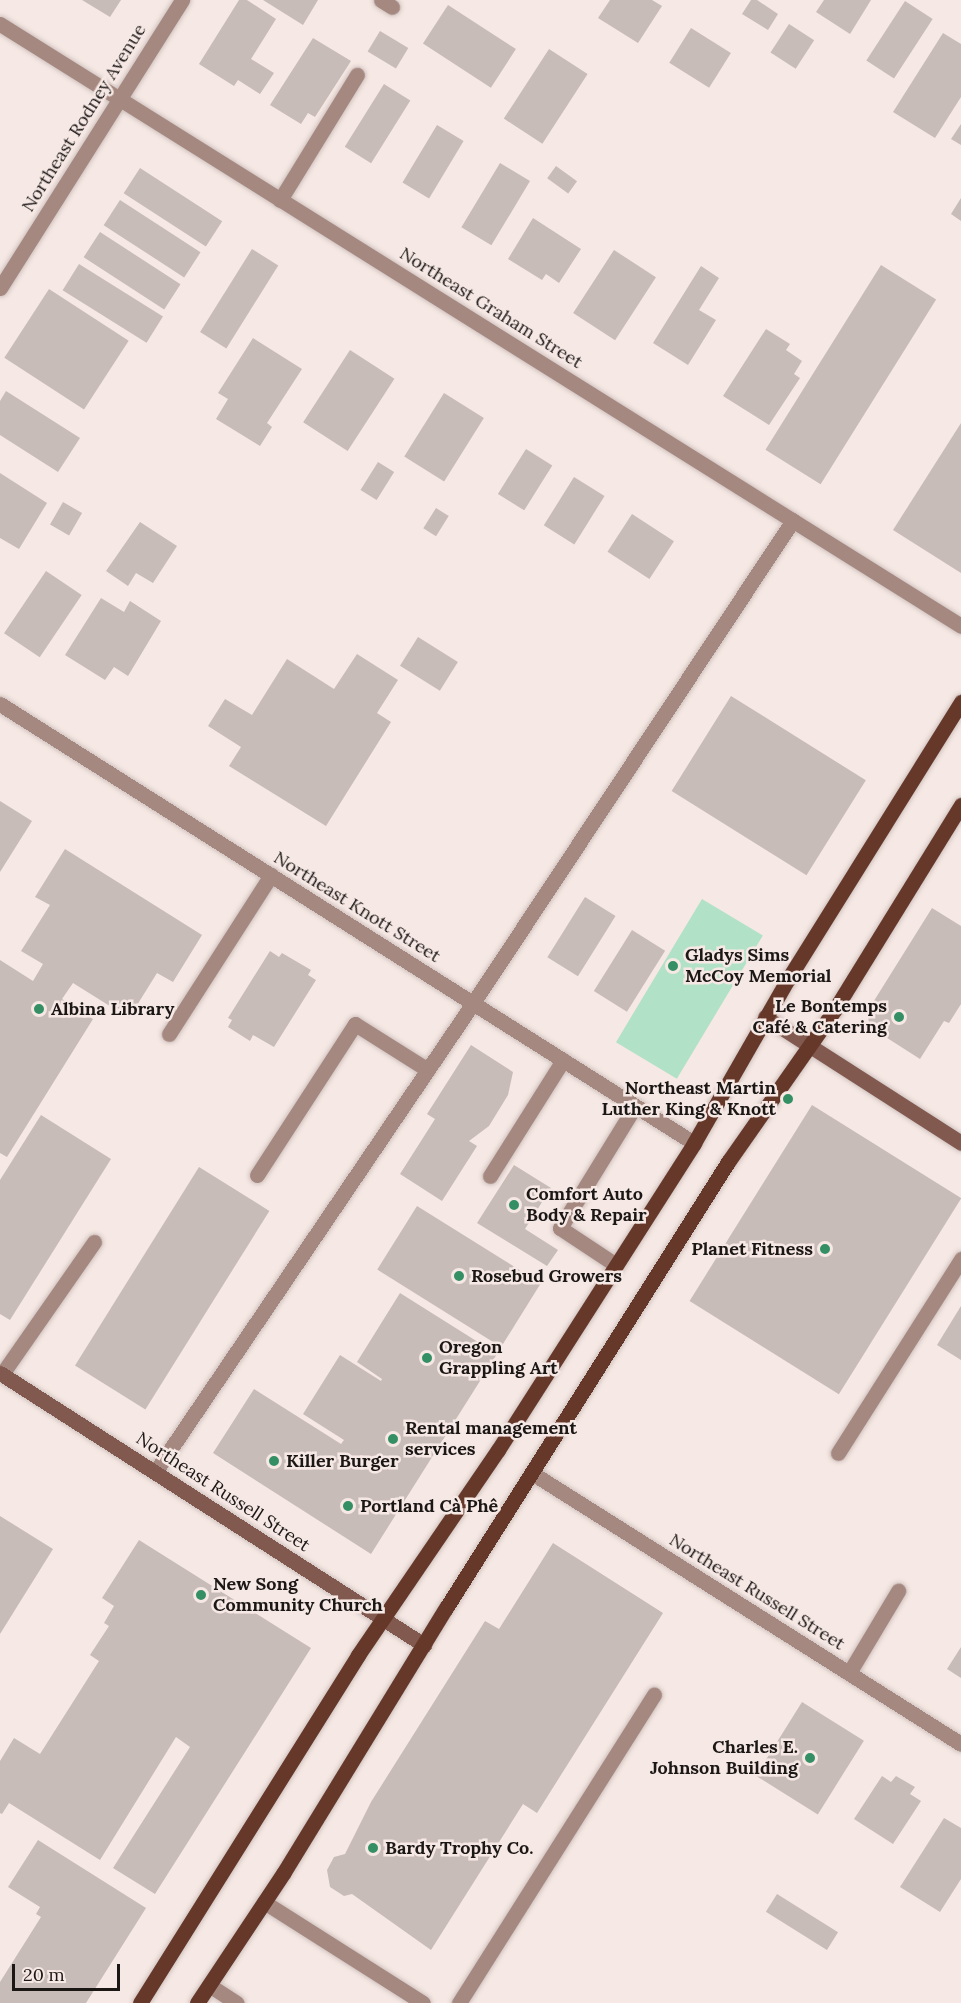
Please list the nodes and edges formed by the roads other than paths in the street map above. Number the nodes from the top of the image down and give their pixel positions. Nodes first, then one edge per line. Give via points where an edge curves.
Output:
1 (182, 0) edge
2 (0, 24) edge
3 (357, 75) dead end
4 (119, 99) junction
5 (280, 200) junction
6 (0, 288) edge
7 (793, 520) junction
8 (961, 626) edge
9 (961, 702) edge
10 (0, 704) edge
11 (961, 805) edge
12 (271, 875) junction
13 (473, 1003) junction
14 (765, 1017) junction
15 (169, 1034) dead end
16 (808, 1044) junction
17 (563, 1060) junction
18 (428, 1070) junction
19 (635, 1106) junction
20 (694, 1143) junction
21 (961, 1143) edge
22 (257, 1175) dead end
23 (490, 1176) dead end
24 (94, 1242) dead end
25 (961, 1259) edge
26 (616, 1264) junction
27 (1, 1373) edge
28 (838, 1453) dead end
29 (156, 1472) junction
30 (532, 1473) junction
31 (898, 1591) dead end
32 (383, 1619) junction
33 (424, 1645) junction
34 (849, 1673) junction
35 (654, 1695) dead end
36 (961, 1744) edge
37 (264, 1902) junction
38 (209, 1985) junction
39 (415, 2001) edge
40 (140, 2003) edge
41 (197, 2003) edge
42 (237, 2003) edge
43 (459, 2003) edge

1 - 4 street, Northeast Rodney Avenue
2 - 4 street, Northeast Graham Street
3 - 5 street
4 - 5 street, Northeast Graham Street
4 - 6 street, Northeast Rodney Avenue
5 - 7 street, Northeast Graham Street
7 - 8 street, Northeast Graham Street
7 - 13 street
9 - 14 main road
10 - 12 street, Northeast Knott Street
11 - 16 main road via 835,1009
12 - 13 street, Northeast Knott Street
12 - 15 street
13 - 17 street, Northeast Knott Street
13 - 18 street
14 - 16 street
14 - 20 main road
16 - 21 street
16 - 30 main road via 728,1162
17 - 19 street, Northeast Knott Street
17 - 23 street
18 - 22 street via 355,1024
18 - 29 street
19 - 20 street, Northeast Knott Street
19 - 26 street via 560,1228
20 - 26 main road
24 - 27 street
25 - 28 street
26 - 32 main road via 498,1450
27 - 29 street, Northeast Russell Street
29 - 32 street, Northeast Russell Street
30 - 33 main road
30 - 34 street, Northeast Russell Street
31 - 34 street
32 - 33 street, Northeast Russell Street
32 - 40 main road
33 - 37 main road
34 - 36 street, Northeast Russell Street
35 - 43 street
37 - 38 main road
37 - 39 street
38 - 41 main road
38 - 42 street

